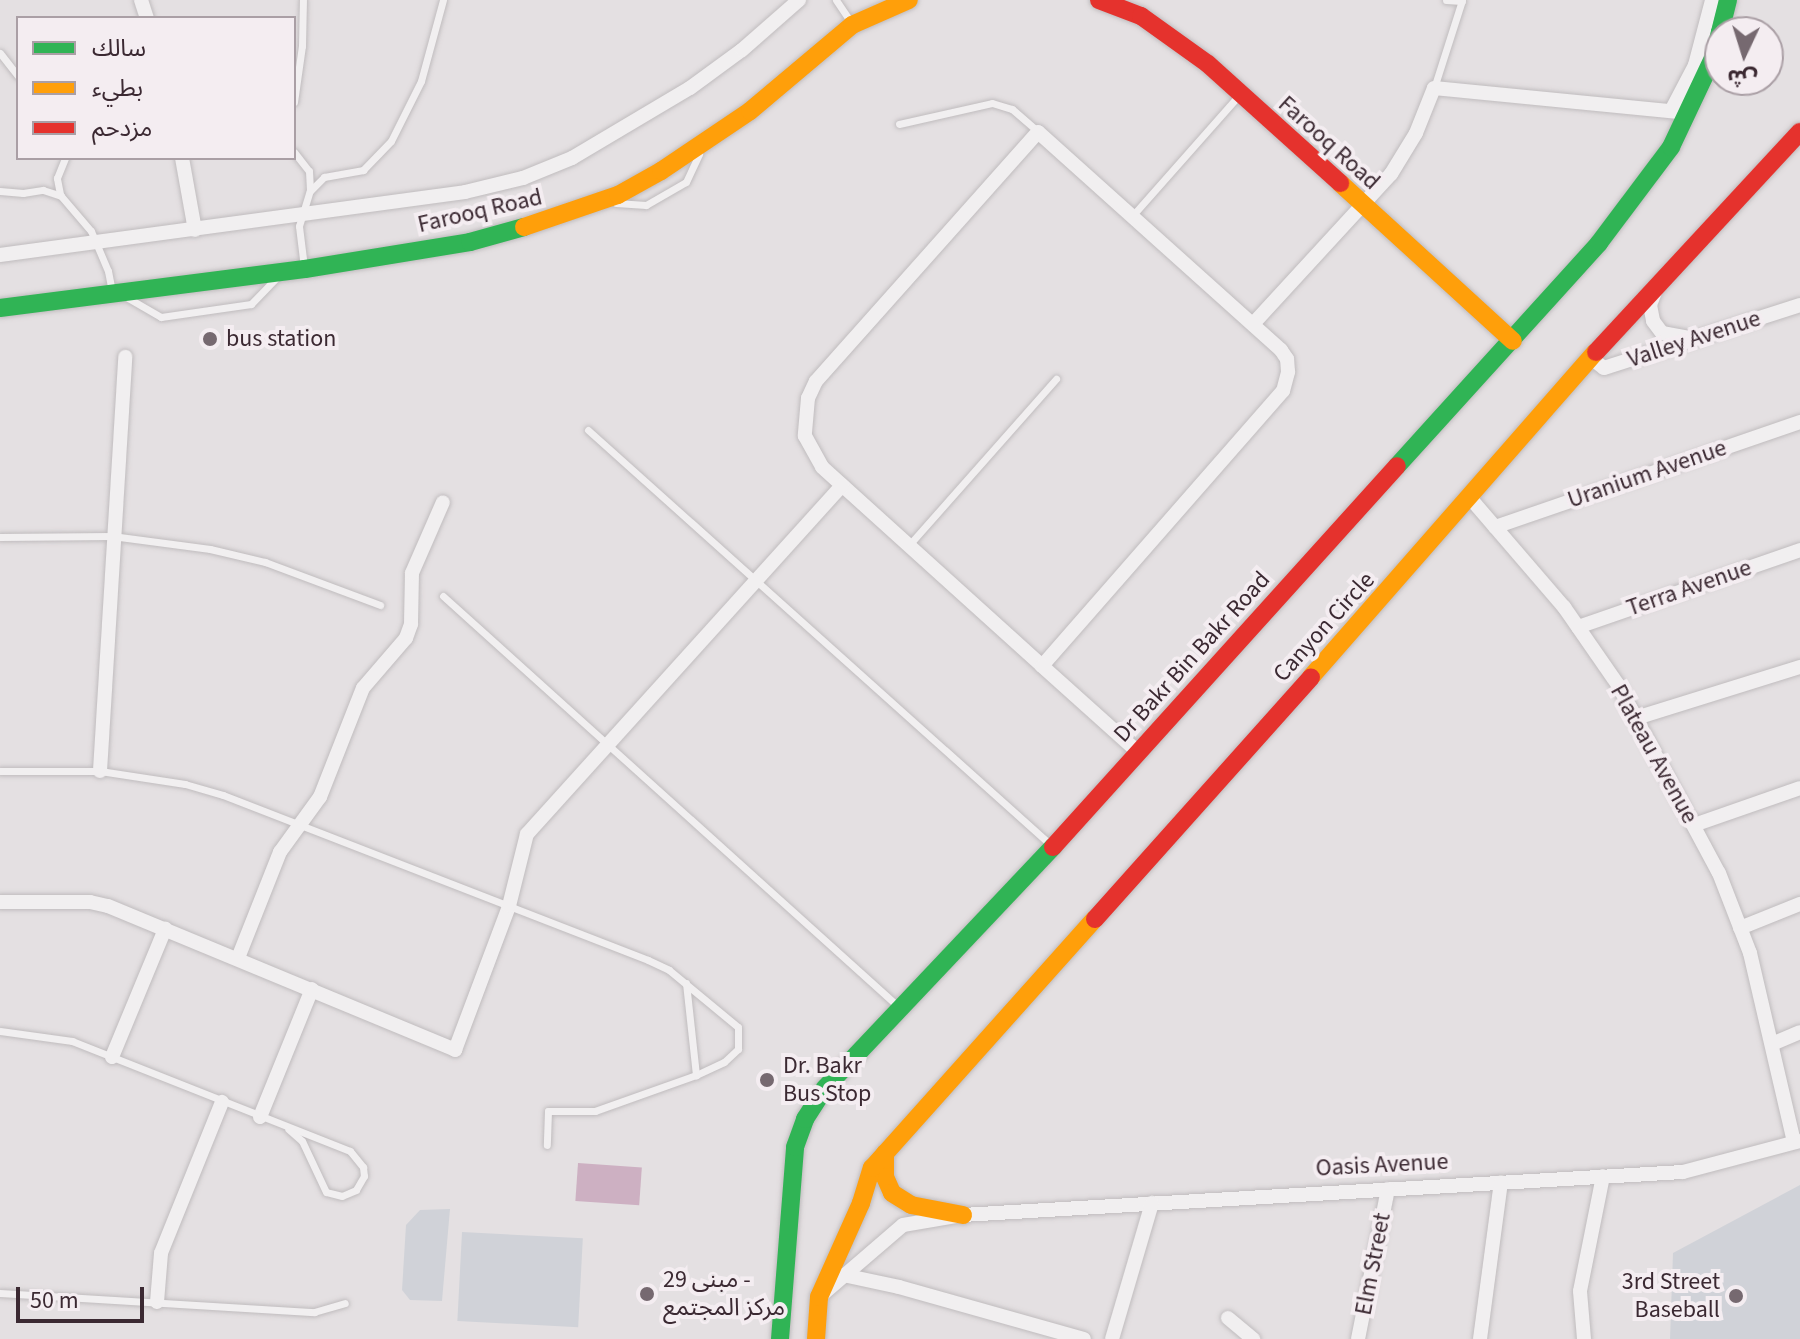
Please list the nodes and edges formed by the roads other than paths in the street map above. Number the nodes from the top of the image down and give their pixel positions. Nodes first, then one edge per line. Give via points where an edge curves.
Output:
1 (303, 0) edge
2 (443, 0) edge
3 (799, 0) edge
4 (836, 0) edge
5 (909, 0) edge
6 (1099, 0) edge
7 (1446, 0) edge
8 (1712, 0) edge
9 (1462, 1) edge
10 (852, 25) junction
11 (0, 53) edge
12 (1704, 64) edge
13 (16, 73) edge
14 (296, 88) edge
15 (1434, 88) junction
16 (1240, 94) junction
17 (1680, 112) junction
18 (899, 124) dead end
19 (1038, 132) junction
20 (1800, 132) edge
21 (296, 155) edge
22 (64, 160) edge
23 (182, 160) edge
24 (0, 191) edge
25 (310, 191) junction
26 (61, 196) junction
27 (1362, 206) junction
28 (302, 214) junction
29 (1133, 215) junction
30 (195, 230) junction
31 (97, 243) junction
32 (0, 255) edge
33 (305, 269) junction
34 (281, 271) junction
35 (1658, 286) junction
36 (116, 293) junction
37 (1800, 305) edge
38 (0, 308) edge
39 (1253, 324) junction
40 (1708, 336) junction
41 (1513, 341) junction
42 (125, 357) dead end
43 (1591, 358) junction
44 (1056, 379) dead end
45 (1800, 422) edge
46 (588, 430) dead end
47 (842, 485) junction
48 (1471, 499) junction
49 (443, 502) dead end
50 (1495, 527) junction
51 (112, 536) junction
52 (0, 537) edge
53 (909, 545) junction
54 (1800, 550) edge
55 (754, 578) junction
56 (443, 596) dead end
57 (380, 605) dead end
58 (1578, 627) junction
59 (1042, 666) junction
60 (1800, 667) edge
61 (1636, 718) junction
62 (606, 743) junction
63 (1138, 752) junction
64 (0, 771) edge
65 (100, 771) junction
66 (1800, 788) edge
67 (301, 824) junction
68 (1694, 825) junction
69 (1053, 847) junction
70 (0, 902) edge
71 (1800, 904) edge
72 (509, 906) junction
73 (1740, 928) junction
74 (165, 929) junction
75 (238, 958) junction
76 (686, 983) junction
77 (312, 989) junction
78 (901, 1009) junction
79 (0, 1031) edge
80 (1800, 1032) edge
81 (1772, 1044) junction
82 (112, 1057) junction
83 (696, 1075) junction
84 (222, 1102) junction
85 (260, 1117) junction
86 (288, 1129) junction
87 (1797, 1141) edge
88 (547, 1145) dead end
89 (885, 1153) junction
90 (1603, 1176) junction
91 (1501, 1182) junction
92 (1388, 1189) junction
93 (863, 1197) junction
94 (1152, 1203) junction
95 (911, 1205) junction
96 (963, 1215) junction
97 (843, 1275) junction
98 (0, 1293) edge
99 (819, 1297) junction
100 (157, 1302) junction
101 (345, 1303) dead end
102 (1228, 1318) dead end
103 (780, 1339) edge
104 (816, 1339) edge
105 (1084, 1339) edge
106 (1112, 1339) edge
107 (1253, 1339) edge
108 (1358, 1339) edge
109 (1480, 1339) edge
110 (1584, 1339) edge

1 - 14 lane
2 - 25 lane via 421,81 391,141 363,170 324,177
3 - 28 street via 690,88 572,158 523,178 465,192
4 - 10 lane
5 - 10 street, Farooq Road
6 - 16 street, Farooq Road via 1175,37
7 - 9 lane
8 - 17 street
9 - 15 lane
10 - 33 street, Farooq Road via 750,111 661,171 602,201 506,234
11 - 13 lane
12 - 17 street, Dr Bakr Bin Bakr Road
15 - 17 street
15 - 27 street via 1405,153
16 - 27 street, Farooq Road
16 - 29 lane
17 - 41 street, Dr Bakr Bin Bakr Road via 1645,186
18 - 19 lane via 992,103 1012,109
19 - 29 street
19 - 47 street via 816,381 808,398 805,436 822,467
20 - 35 street, Canyon Circle
21 - 25 lane via 309,171
22 - 26 lane via 57,178
23 - 30 street
24 - 26 lane via 43,190
25 - 28 lane
26 - 31 lane
27 - 39 street
27 - 41 street, Farooq Road
28 - 30 street
28 - 33 lane
29 - 39 street
30 - 31 street
31 - 32 street
31 - 36 lane
33 - 34 street, Farooq Road
34 - 36 street, Farooq Road
34 - 36 lane via 251,304 161,317
35 - 40 street via 1650,305 1662,333
35 - 43 street, Canyon Circle
36 - 38 street, Farooq Road
37 - 40 street, Valley Avenue
39 - 59 street via 1287,359 1283,391
40 - 43 street, Valley Avenue via 1604,368
41 - 63 street, Dr Bakr Bin Bakr Road
42 - 51 street
43 - 48 street, Canyon Circle
44 - 53 lane
45 - 50 street, Uranium Avenue
46 - 55 lane
47 - 53 street
47 - 55 street
48 - 50 street, Plateau Avenue
48 - 89 street, Canyon Circle
49 - 67 street via 412,573 406,638 363,688 320,797
50 - 58 street, Plateau Avenue
51 - 52 lane
51 - 57 lane via 265,562
51 - 65 street
53 - 59 street
54 - 58 street, Terra Avenue
55 - 62 street
55 - 69 lane
56 - 62 lane
58 - 61 street, Plateau Avenue
59 - 63 street
60 - 61 street
61 - 68 street, Plateau Avenue
62 - 72 street via 527,834
62 - 78 lane
63 - 69 street, Dr Bakr Bin Bakr Road
64 - 65 lane
65 - 67 lane via 185,784
66 - 68 street
67 - 72 lane
67 - 75 street via 280,852
68 - 73 street, Plateau Avenue
69 - 78 street, Dr Bakr Bin Bakr Road
70 - 74 street via 90,902
71 - 73 street
72 - 76 lane via 648,960
72 - 77 street via 455,1050
73 - 81 street, Plateau Avenue
74 - 75 street
74 - 82 street
75 - 77 street
76 - 83 lane
76 - 83 lane via 732,1020 740,1034 733,1055
77 - 85 street
78 - 103 street, Dr Bakr Bin Bakr Road via 825,1088 805,1119 795,1147
79 - 82 lane via 72,1041
80 - 81 street
81 - 87 street, Plateau Avenue
82 - 84 lane
83 - 88 lane via 595,1111 548,1111
84 - 85 lane
84 - 100 street via 161,1253
85 - 86 lane
86 - 86 lane via 350,1151 364,1176 356,1190 342,1196 326,1192 302,1141
87 - 90 street, Oasis Avenue via 1683,1172
89 - 93 street, Canyon Circle via 872,1168
89 - 95 street via 885,1177 892,1193
90 - 91 street, Oasis Avenue
90 - 110 street via 1580,1291
91 - 92 street, Oasis Avenue
91 - 109 street
92 - 94 street, Oasis Avenue
92 - 108 street, Elm Street
93 - 95 street, Oasis Avenue
93 - 99 street, Canyon Circle
94 - 96 street, Oasis Avenue
94 - 106 street
95 - 96 street, Oasis Avenue
96 - 97 street, Oasis Avenue via 903,1225
97 - 99 street, Oasis Avenue
97 - 105 street
98 - 100 lane
99 - 104 street, Canyon Circle
100 - 101 lane via 314,1312
102 - 107 street

